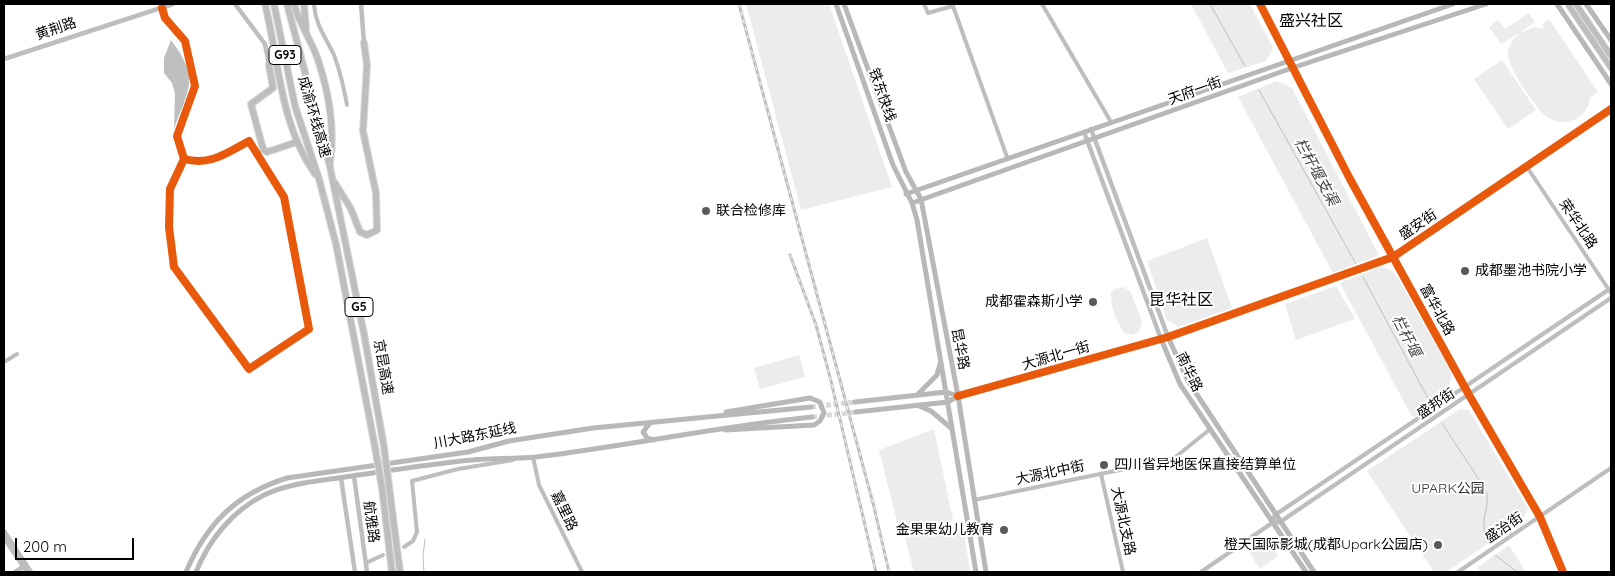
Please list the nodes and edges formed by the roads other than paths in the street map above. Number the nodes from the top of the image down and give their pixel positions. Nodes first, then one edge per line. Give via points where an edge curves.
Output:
1 (173, 4) edge
2 (235, 4) edge
3 (265, 4) edge
4 (274, 4) edge
5 (287, 4) edge
6 (294, 4) edge
7 (304, 4) edge
8 (314, 4) edge
9 (361, 4) edge
10 (836, 4) edge
11 (844, 4) edge
12 (924, 4) edge
13 (1042, 4) edge
14 (1260, 4) edge
15 (1453, 4) edge
16 (1486, 4) edge
17 (1557, 4) edge
18 (1576, 4) edge
19 (1586, 4) edge
20 (1566, 5) edge
21 (162, 8) junction
22 (1563, 13) junction
23 (1611, 40) edge
24 (310, 43) junction
25 (364, 43) joint
26 (1611, 56) edge
27 (4, 59) edge
28 (1288, 60) junction
29 (269, 65) joint
30 (1292, 68) junction
31 (1611, 68) edge
32 (1611, 84) edge
33 (347, 105) dead end
34 (1611, 110) edge
35 (1111, 122) junction
36 (1091, 129) junction
37 (1084, 132) junction
38 (1094, 139) junction
39 (1087, 141) junction
40 (297, 142) junction
41 (1007, 157) junction
42 (184, 159) junction
43 (330, 167) junction
44 (1527, 168) junction
45 (319, 179) junction
46 (332, 179) junction
47 (916, 190) junction
48 (906, 194) junction
49 (920, 199) junction
50 (912, 203) junction
51 (1393, 257) junction
52 (1611, 290) edge
53 (1611, 298) edge
54 (1168, 336) junction
55 (1161, 339) junction
56 (17, 354) dead end
57 (4, 362) edge
58 (940, 363) junction
59 (1465, 388) junction
60 (946, 392) junction
61 (917, 395) junction
62 (1469, 395) junction
63 (958, 396) junction
64 (855, 402) tunnel mouth
65 (948, 402) junction
66 (919, 406) junction
67 (811, 407) tunnel mouth
68 (856, 412) tunnel mouth
69 (704, 417) junction
70 (812, 417) tunnel mouth
71 (652, 422) junction
72 (952, 430) junction
73 (1209, 430) junction
74 (707, 431) junction
75 (656, 441) junction
76 (534, 457) junction
77 (1611, 468) edge
78 (1101, 474) junction
79 (354, 476) junction
80 (341, 478) junction
81 (974, 500) junction
82 (1275, 515) junction
83 (1540, 517) junction
84 (1280, 522) junction
85 (1272, 523) junction
86 (4, 531) edge
87 (4, 538) edge
88 (404, 547) dead end
89 (383, 555) dead end
90 (366, 563) junction
91 (24, 567) junction
92 (15, 572) edge
93 (27, 572) edge
94 (32, 572) edge
95 (186, 572) edge
96 (196, 572) edge
97 (355, 572) edge
98 (367, 572) edge
99 (392, 572) edge
100 (400, 572) edge
101 (582, 572) edge
102 (976, 572) edge
103 (986, 572) edge
104 (1122, 572) edge
105 (1201, 572) edge
106 (1306, 572) edge
107 (1314, 572) edge
108 (1458, 572) edge
109 (1563, 572) edge

1 - 21 street, 黄荆路
2 - 29 street via 265,44
3 - 40 highway, G5 via 276,65
4 - 45 highway, 成渝环线高速 / G93 via 295,106
5 - 43 highway
6 - 24 highway, G5
7 - 24 highway, G93 via 304,22
8 - 33 street via 319,28 342,78
9 - 25 street
10 - 48 main road, 铁东快线
11 - 47 main road, 铁东快线 via 906,172
12 - 41 street via 928,13 953,6
13 - 35 street
14 - 28 street
15 - 28 main road, 天府一街
16 - 30 main road, 天府一街
17 - 22 main road
18 - 26 highway
19 - 23 main road
20 - 22 main road
20 - 31 highway
21 - 27 street, 黄荆路
21 - 42 street via 165,18 184,40 196,86 177,136
22 - 32 main road
24 - 43 highway, G5 via 318,60 333,123
25 - 46 highway via 363,131 376,193 377,230 367,235 360,232 351,209
28 - 30 street, 富华北路
28 - 35 main road, 天府一街
29 - 40 highway via 273,88 251,104 263,148 272,152
30 - 38 main road, 天府一街
30 - 51 street, 富华北路
34 - 44 street, 盛安街
35 - 36 main road, 天府一街
36 - 37 main road, 天府一街
36 - 38 street
37 - 39 street, 南华路
37 - 41 main road, 天府一街
38 - 39 main road, 天府一街
38 - 54 street
39 - 49 main road, 天府一街
39 - 55 street, 南华路
40 - 45 highway, G5 via 303,157
41 - 47 main road, 天府一街
42 - 42 street via 170,189 169,227 174,267 249,369 309,329 284,197 249,141 216,160 196,162
43 - 46 highway, 京昆高速 / G5
44 - 51 street, 盛安街
44 - 52 street, 荣华北路
45 - 99 highway, 京昆高速 / G5, bridge via 340,263 375,447
46 - 100 highway, 京昆高速 / G5, bridge via 384,447
47 - 48 main road, 天府一街
47 - 49 main road, 昆华路
48 - 50 main road, 昆华路
49 - 50 main road, 天府一街
49 - 63 main road, 昆华路
50 - 58 main road, 昆华路
51 - 54 street, 盛安街
51 - 59 street, 富华北路
52 - 59 street, 盛邦街
53 - 62 street, 盛邦街
54 - 55 street, 盛安街
54 - 82 main road, 南华路 via 1188,381
55 - 63 street, 大源北一街
55 - 73 main road, 南华路 via 1180,384
56 - 57 street
58 - 60 main road, 昆华路
58 - 61 main road via 937,375
59 - 62 street, 富华北路
59 - 82 street, 盛邦街
60 - 61 main road
60 - 63 main road
60 - 65 main road, 昆华路
61 - 64 main road
62 - 83 street, 富华北路
62 - 84 street, 盛邦街
63 - 65 main road
63 - 81 main road, 昆华路
65 - 66 main road
65 - 72 main road, 昆华路
66 - 68 main road
66 - 72 main road via 946,422
67 - 69 main road, 川大路东延线
69 - 71 main road, 川大路东延线
69 - 74 main road via 810,398 820,402 824,409 823,418 814,425
70 - 74 main road, 川大路东延线 via 748,423
71 - 75 main road via 643,432 646,438
71 - 95 main road, 川大路东延线 via 592,428 509,441 468,452 314,472 266,485 242,499 211,526
72 - 102 main road, 昆华路
73 - 78 street, 大源北中街 via 1173,460
73 - 85 main road, 南华路
74 - 75 main road, 川大路东延线
75 - 76 main road, 川大路东延线
76 - 79 main road, 川大路东延线 via 474,460
76 - 88 street via 458,469 412,481 417,532 413,541
76 - 101 street, 嘉里路 via 539,485
77 - 83 street, 盛治街
78 - 81 street, 大源北中街
78 - 104 street, 大源北支路
79 - 80 main road, 川大路东延线
79 - 90 street, 航雅路
80 - 96 main road, 川大路东延线 via 290,486 264,495 247,506 218,532
80 - 97 street, 航雅路
81 - 103 main road, 昆华路
82 - 84 main road, 南华路
82 - 85 street
83 - 108 street, 盛治街
83 - 109 street, 富华北路
84 - 85 street, 盛邦街
84 - 107 main road, 南华路
85 - 105 street
85 - 106 main road, 南华路
86 - 94 street
87 - 91 street
89 - 90 street
90 - 98 street, 航雅路
91 - 92 street
91 - 93 street

